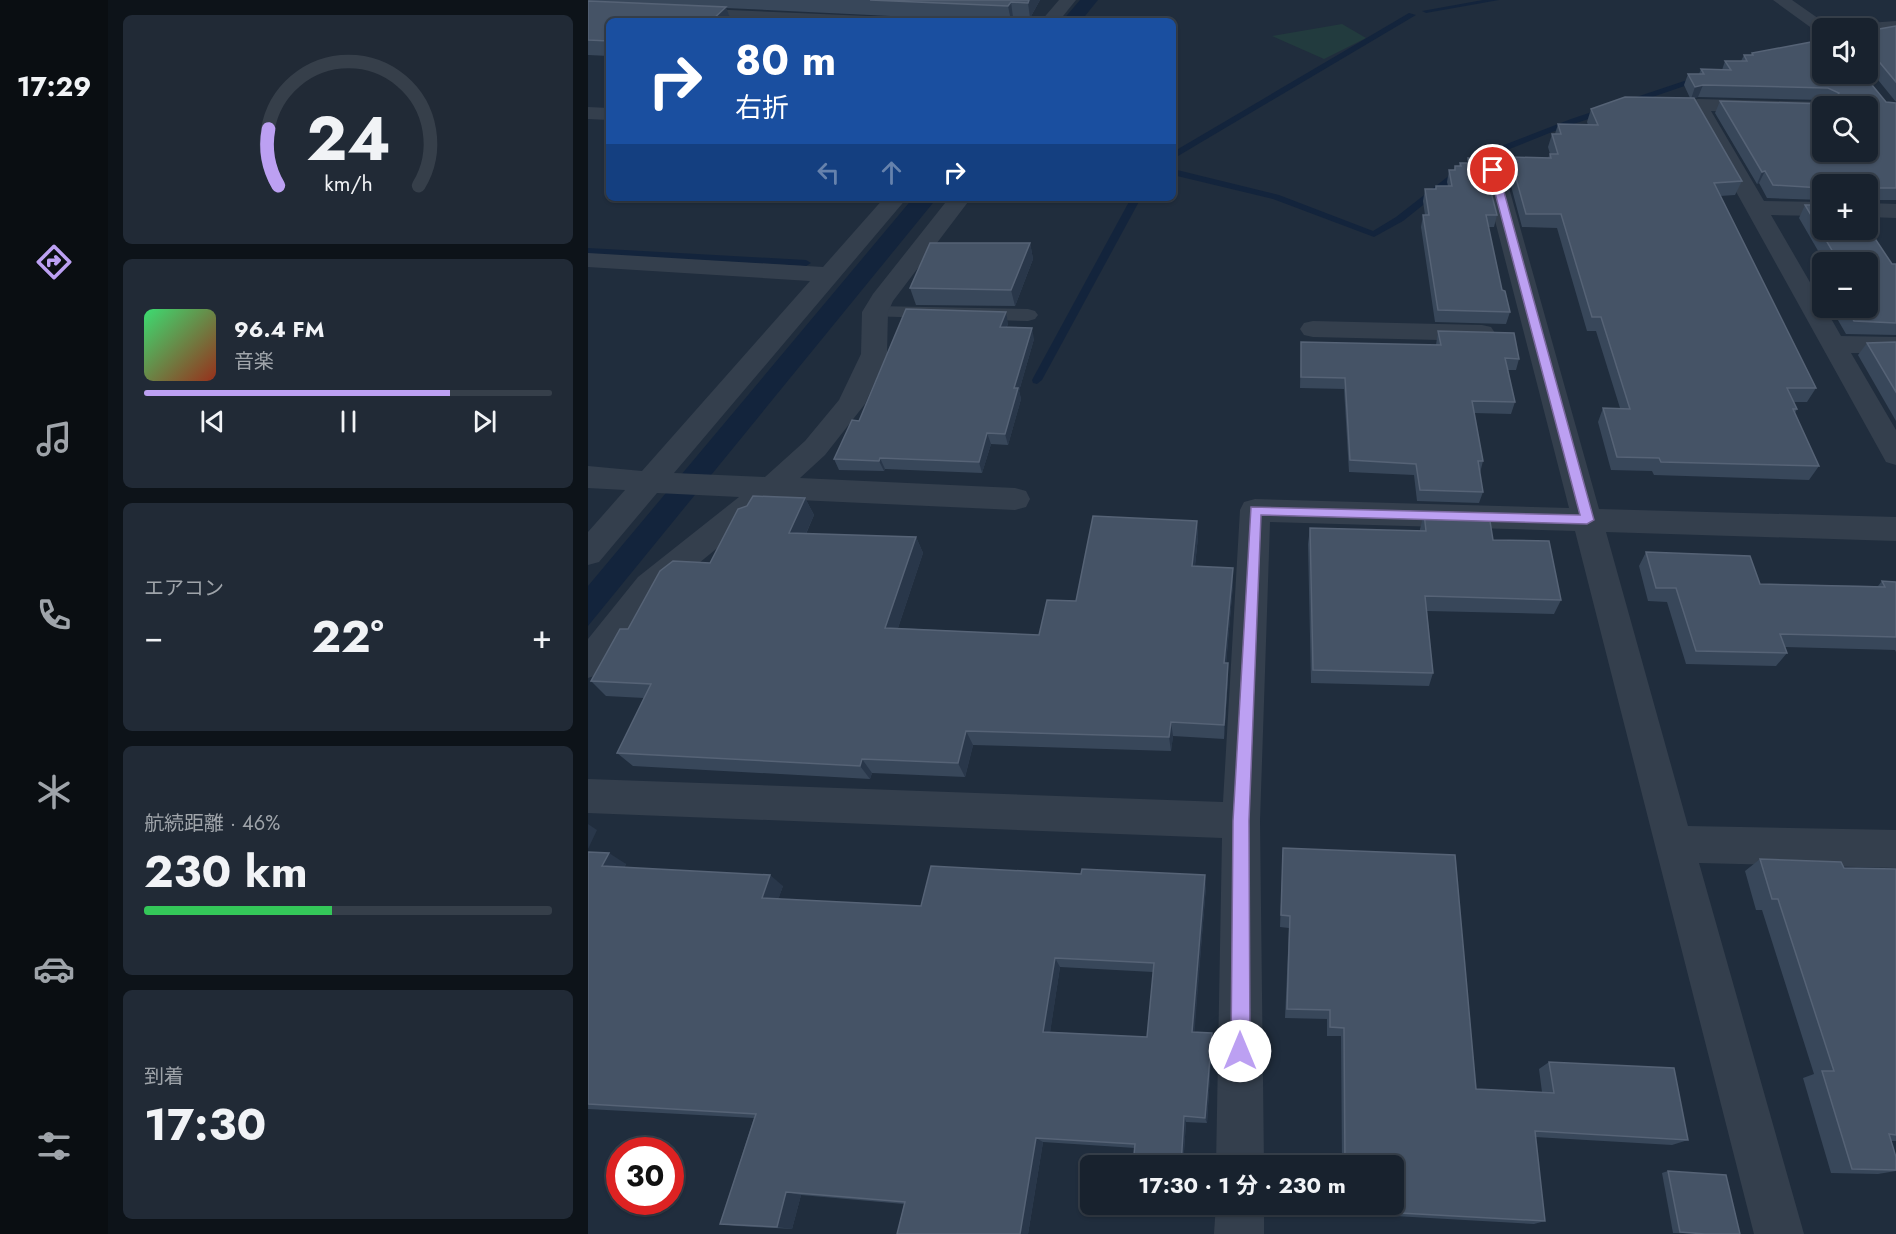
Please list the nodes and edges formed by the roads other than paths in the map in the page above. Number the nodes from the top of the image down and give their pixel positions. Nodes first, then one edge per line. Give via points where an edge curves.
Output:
1 (1068, 0) edge
2 (1781, 0) edge
3 (670, 12) edge
4 (802, 18) edge
5 (1053, 18) edge
6 (1812, 21) edge
7 (1896, 26) edge
8 (1878, 27) edge
9 (1812, 108) edge
10 (588, 113) edge
11 (606, 114) edge
12 (1493, 170) dead end
13 (893, 201) edge
14 (958, 201) edge
15 (1755, 208) junction
16 (1812, 209) edge
17 (1878, 210) edge
18 (1896, 211) edge
19 (588, 261) edge
20 (829, 275) junction
21 (875, 312) junction
22 (1028, 315) dead end
23 (1313, 329) dead end
24 (1518, 334) junction
25 (1833, 344) junction
26 (1896, 345) edge
27 (1896, 455) edge
28 (588, 477) edge
29 (658, 483) junction
30 (771, 488) junction
31 (1015, 499) dead end
32 (1587, 520) junction
33 (1896, 529) edge
34 (588, 553) edge
35 (588, 664) edge
36 (588, 796) edge
37 (1241, 821) junction
38 (1674, 844) junction
39 (1896, 849) edge
40 (1240, 1155) edge
41 (1240, 1215) edge
42 (1239, 1234) edge
43 (1779, 1234) edge

1 - 5 street
2 - 6 street
3 - 4 street
7 - 8 street
9 - 15 street via 1698,105
10 - 11 street
12 - 24 street
13 - 20 street
14 - 21 street
15 - 16 street
15 - 25 street
17 - 18 street
19 - 20 street
20 - 29 street
21 - 22 lane
21 - 30 street via 874,354 851,404 815,448
23 - 24 street
24 - 32 street
25 - 26 street
25 - 27 street
28 - 29 street
29 - 30 street
29 - 34 street
30 - 31 street
30 - 35 street via 649,586
32 - 33 street
32 - 37 street via 1255,510
32 - 38 street
36 - 37 street
37 - 40 street
38 - 39 street
38 - 43 street
41 - 42 street

